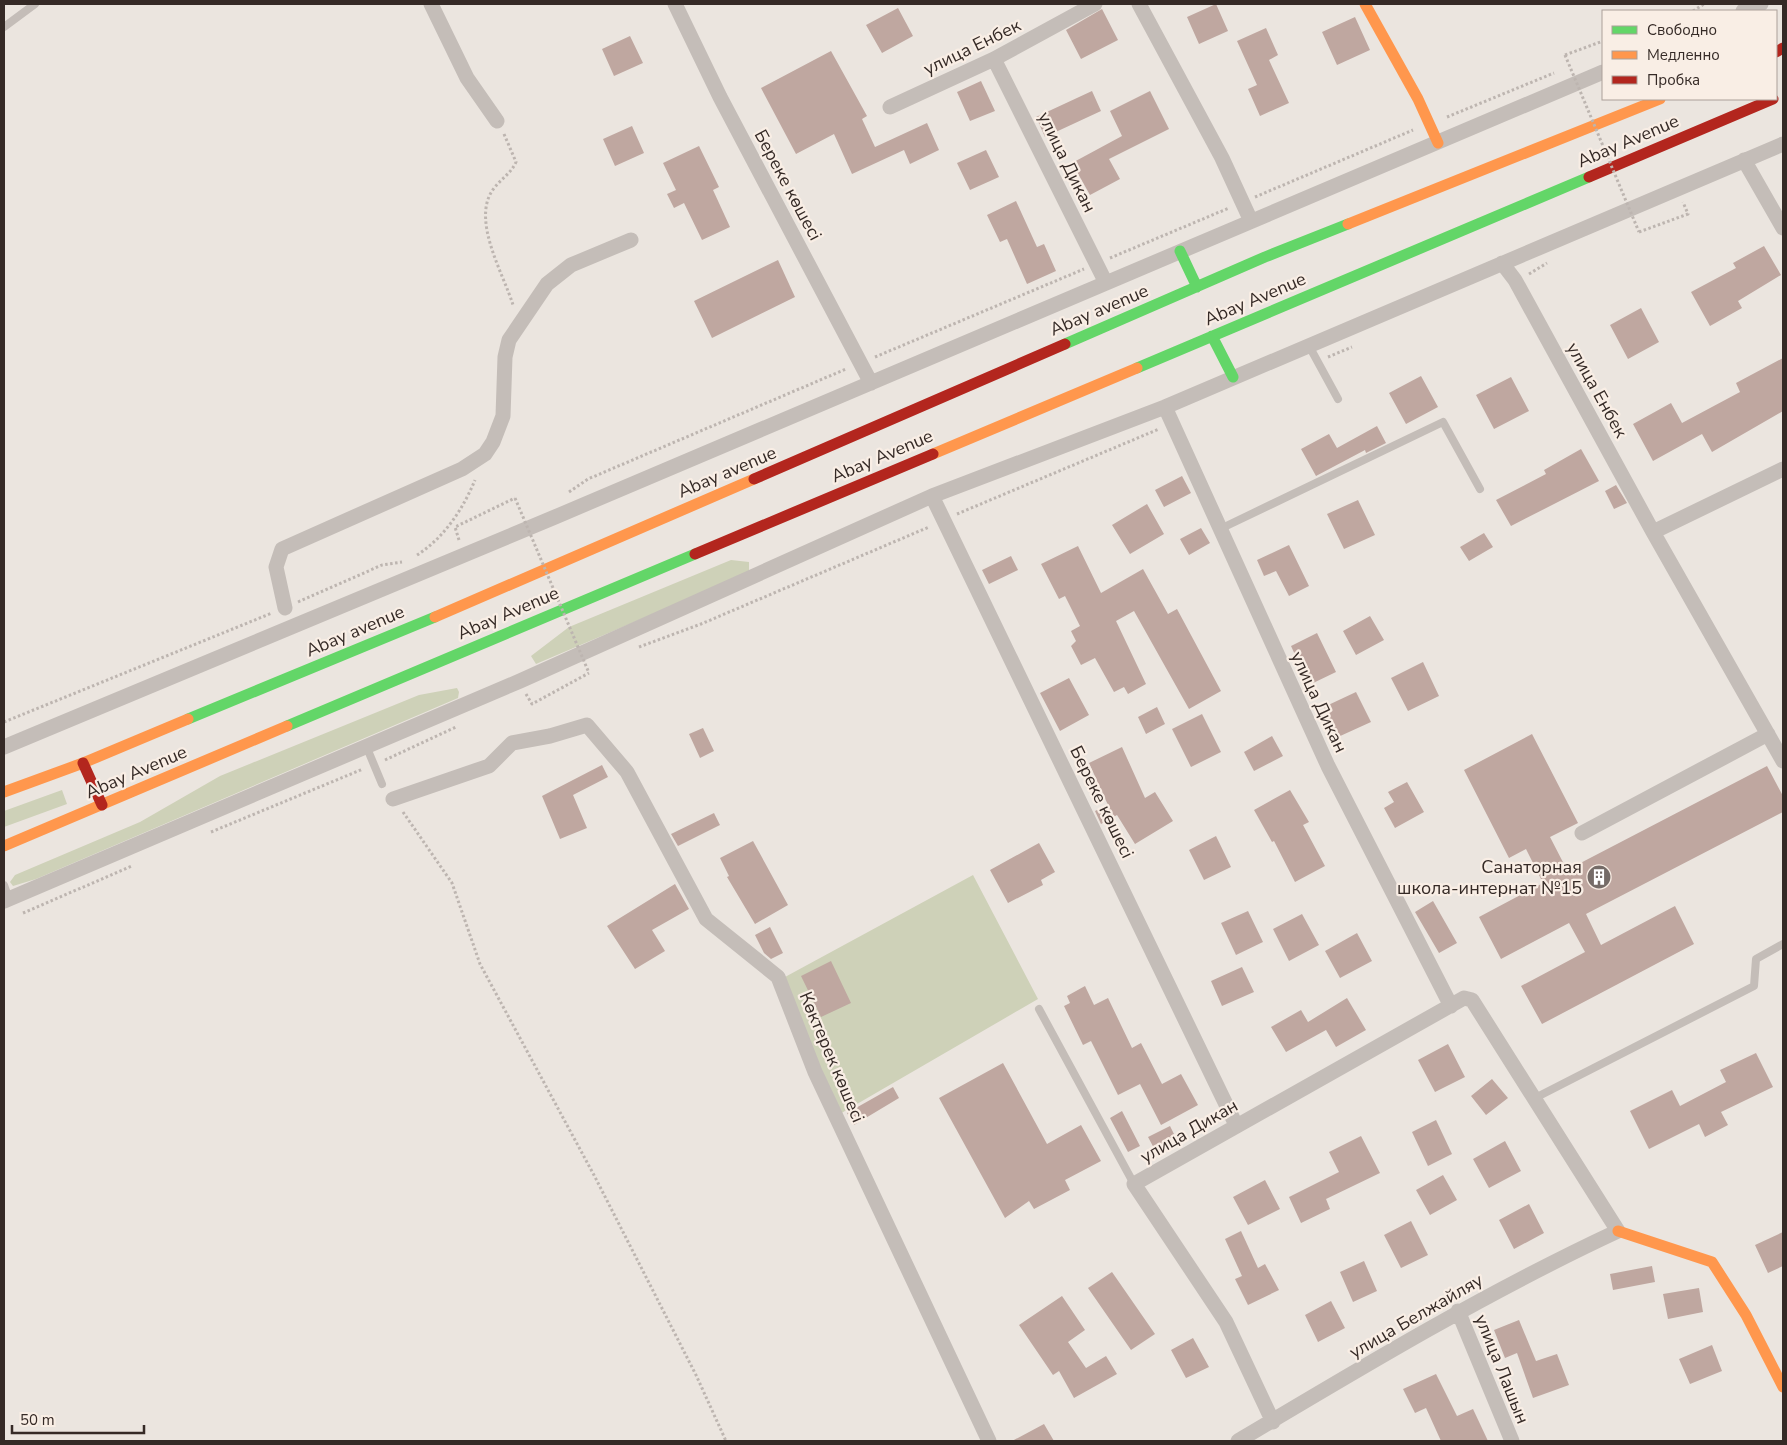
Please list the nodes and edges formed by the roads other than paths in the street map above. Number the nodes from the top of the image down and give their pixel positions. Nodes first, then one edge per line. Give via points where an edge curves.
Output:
1 (35, 4) edge
2 (430, 4) edge
3 (675, 4) edge
4 (1095, 4) edge
5 (1139, 4) edge
6 (1365, 4) edge
7 (1761, 4) edge
8 (1746, 10) edge
9 (4, 27) edge
10 (994, 59) junction
11 (1602, 72) edge
12 (1658, 100) edge
13 (1770, 100) edge
14 (890, 108) dead end
15 (497, 121) road end
16 (1438, 142) junction
17 (1783, 144) edge
18 (1744, 160) junction
19 (1463, 179) joint
20 (1251, 221) junction
21 (1783, 228) edge
22 (632, 240) dead end
23 (1180, 251) junction
24 (1502, 263) junction
25 (1106, 283) junction
26 (1197, 287) junction
27 (1212, 336) junction
28 (1308, 344) junction
29 (1233, 377) junction
30 (871, 383) junction
31 (1338, 399) dead end
32 (1165, 407) junction
33 (1783, 469) edge
34 (1480, 489) dead end
35 (932, 496) junction
36 (1220, 530) junction
37 (1654, 534) junction
38 (285, 608) road end
39 (1768, 734) junction
40 (4, 747) edge
41 (366, 748) junction
42 (1783, 761) edge
43 (83, 763) junction
44 (382, 784) dead end
45 (4, 792) edge
46 (393, 799) road end
47 (102, 805) junction
48 (1582, 833) dead end
49 (4, 846) edge
50 (6, 895) edge
51 (1783, 944) edge
52 (1451, 1006) junction
53 (1039, 1009) dead end
54 (1535, 1098) junction
55 (1236, 1125) junction
56 (1134, 1184) junction
57 (1618, 1231) junction
58 (1458, 1311) junction
59 (1783, 1387) edge
60 (1273, 1422) junction
61 (1247, 1439) edge
62 (989, 1441) edge
63 (1512, 1441) edge

1 - 9 lane
2 - 15 street via 467,78
3 - 30 street, Береке көшесі via 720,97
4 - 10 street, улица Енбек
5 - 20 street via 1174,66
6 - 16 main road
7 - 8 street
10 - 14 street, улица Енбек
10 - 25 street, улица Дикан
11 - 16 street
12 - 19 main road, Abay Avenue
13 - 27 main road, Abay Avenue
16 - 20 street
17 - 18 street
18 - 21 street
18 - 24 street
19 - 26 main road, Abay avenue
20 - 23 street
22 - 38 street via 571,265 548,284 517,328 509,340 505,357 503,416 485,454 462,469 282,549 276,567
23 - 25 street
23 - 26 main road
24 - 28 street
24 - 37 street, улица Енбек via 1515,280
25 - 30 street
26 - 43 main road, Abay avenue via 482,597
27 - 29 main road
27 - 47 main road, Abay Avenue
28 - 29 street
28 - 31 lane
29 - 32 street
30 - 40 street
32 - 35 street
32 - 36 street, улица Дикан
33 - 37 street
34 - 36 lane via 1443,422
35 - 41 street
35 - 55 street, Береке көшесі
36 - 52 street, улица Дикан via 1328,766
37 - 39 street, улица Енбек
39 - 42 street, улица Енбек
39 - 48 street
41 - 44 lane
41 - 50 street
43 - 45 main road, Abay avenue
43 - 47 main road
46 - 62 street, Көктерек көшесі via 489,766 512,743 587,725 627,772 706,919 778,977 815,1072
47 - 49 main road, Abay Avenue
51 - 54 lane via 1756,959 1754,986
52 - 54 street, улица Дикан via 1464,998 1477,1004
52 - 55 street, улица Дикан
53 - 56 lane
54 - 57 street, улица Дикан
55 - 56 street, улица Дикан
56 - 60 street, улица Дикан via 1226,1322
57 - 58 street, улица Белжайляу
57 - 59 main road via 1712,1262 1746,1315
58 - 60 street, улица Белжайляу
58 - 63 street, улица Лашын
60 - 61 street, улица Белжайляу

